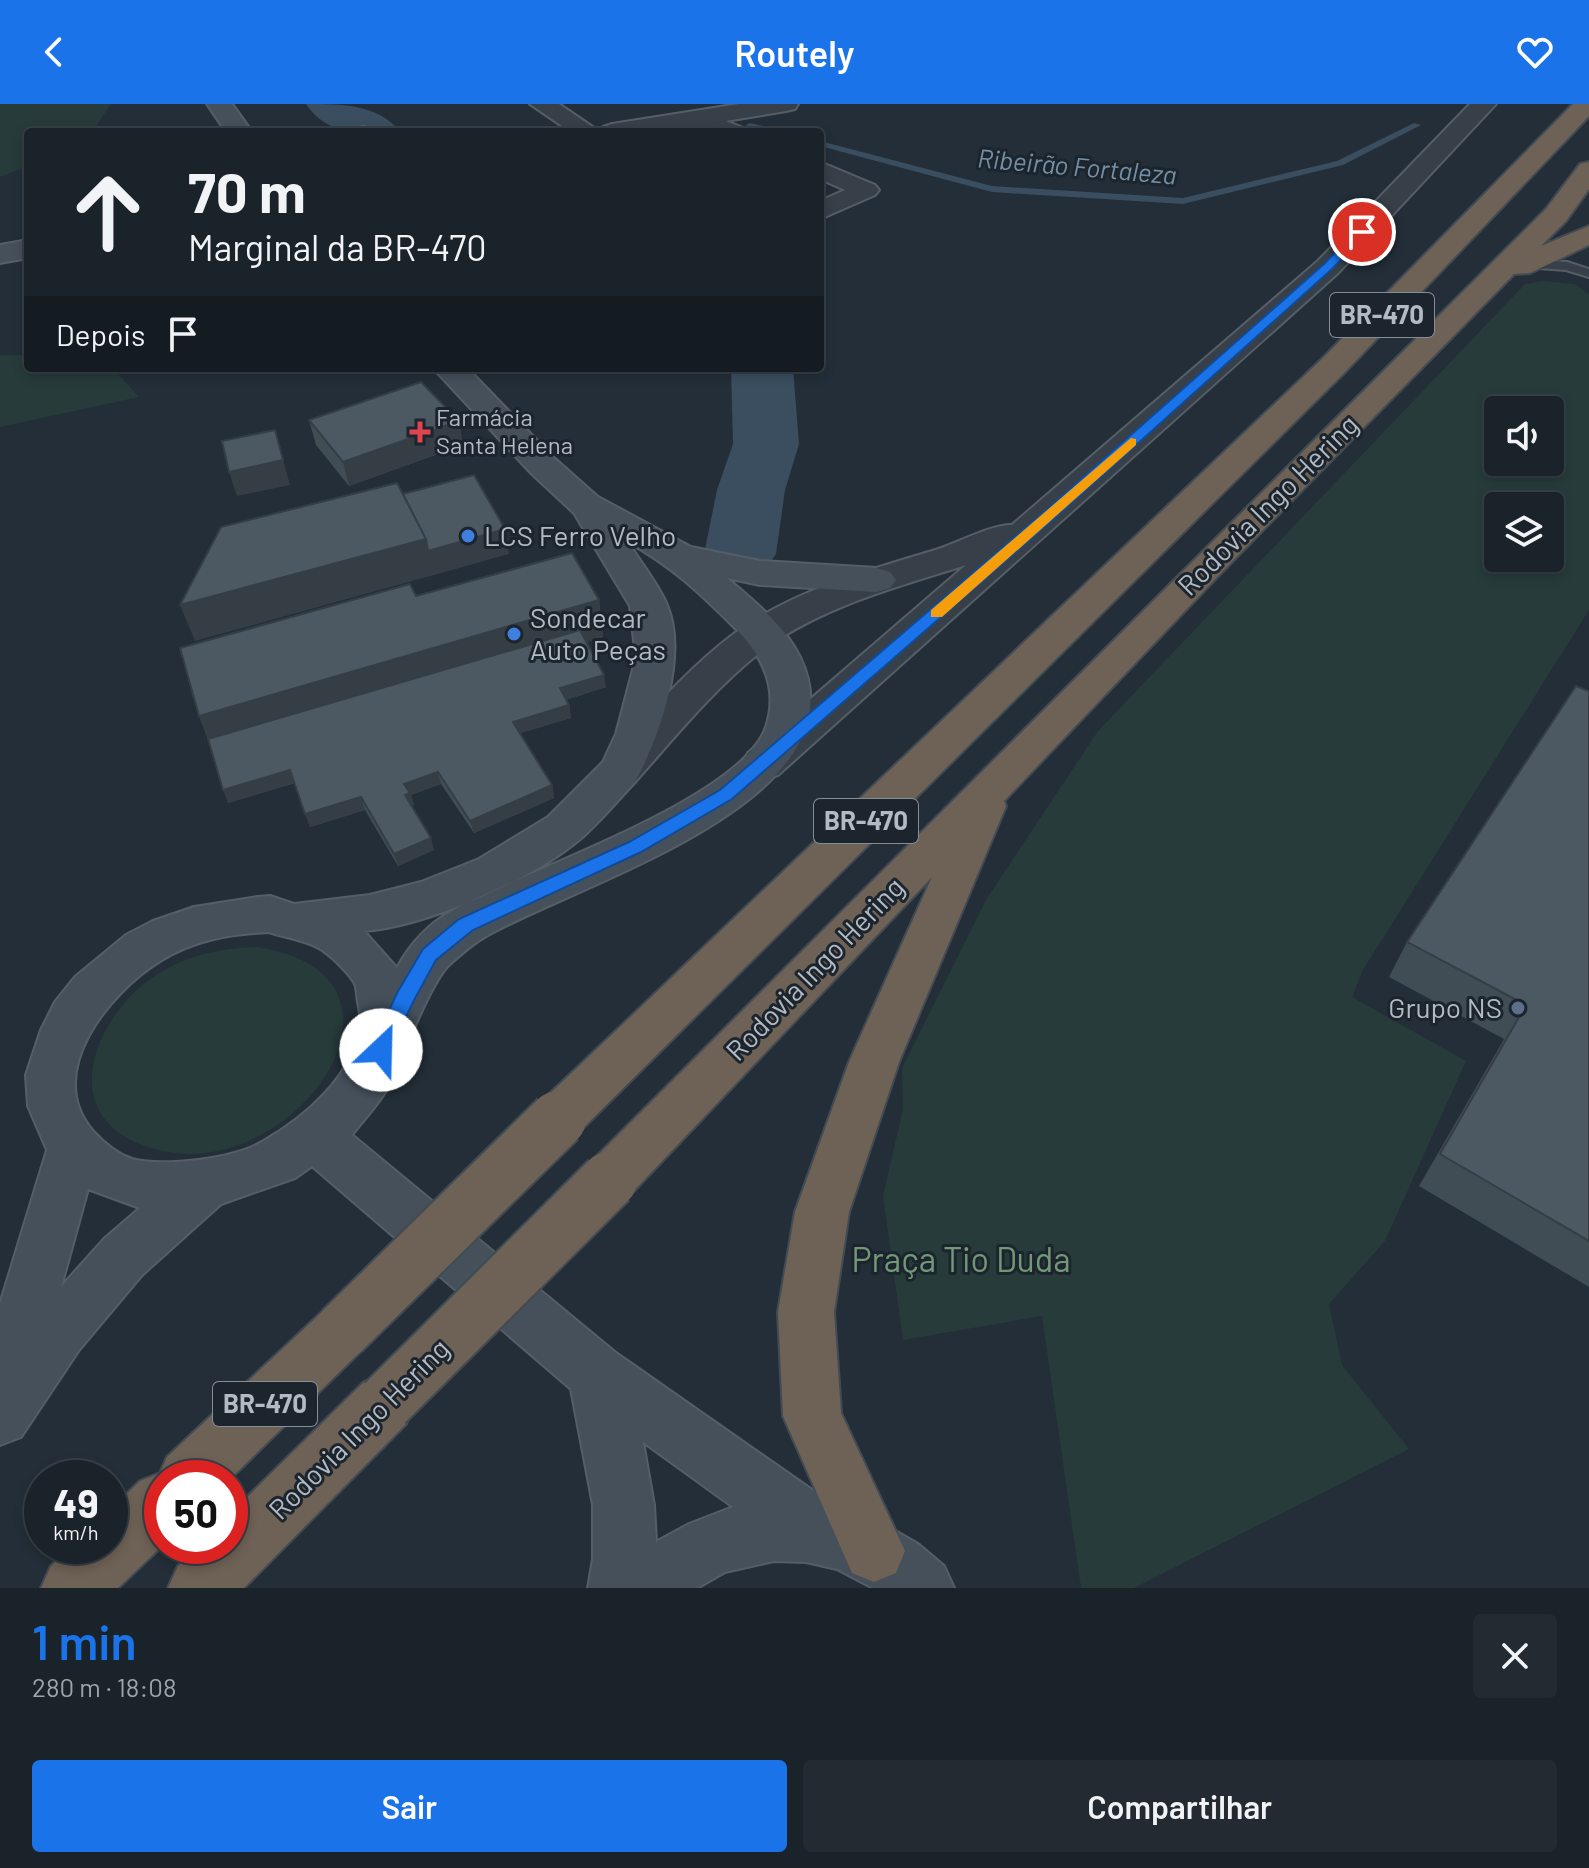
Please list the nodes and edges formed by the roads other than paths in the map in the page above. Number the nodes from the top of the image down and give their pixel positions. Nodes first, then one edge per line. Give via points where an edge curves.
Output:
1 (219, 104) edge
2 (542, 104) edge
3 (783, 104) edge
4 (1484, 104) edge
5 (1587, 104) edge
6 (700, 118) junction
7 (236, 128) edge
8 (581, 128) edge
9 (637, 128) edge
10 (723, 128) edge
11 (1589, 170) edge
12 (824, 172) edge
13 (824, 209) edge
14 (1589, 234) edge
15 (24, 250) edge
16 (0, 254) edge
17 (1512, 269) junction
18 (1589, 273) edge
19 (453, 372) edge
20 (586, 505) junction
21 (1050, 514) junction
22 (680, 556) junction
23 (877, 580) junction
24 (762, 632) junction
25 (763, 764) junction
26 (620, 771) junction
27 (994, 785) junction
28 (302, 919) junction
29 (381, 1050) junction
30 (317, 1138) junction
31 (73, 1148) junction
32 (204, 1186) junction
33 (596, 1373) junction
34 (0, 1381) edge
35 (0, 1416) edge
36 (207, 1460) edge
37 (144, 1520) edge
38 (817, 1531) junction
39 (874, 1551) junction
40 (73, 1588) edge
41 (200, 1588) edge
42 (620, 1588) edge
43 (648, 1588) edge
44 (922, 1588) edge

1 - 7 main road
2 - 8 street
3 - 6 street
4 - 21 street via 1328,267
5 - 36 highway, Rodovia Ingo Hering / BR-470, bridge via 1292,407
6 - 9 street
6 - 10 street
11 - 17 highway, Rodovia Ingo Hering / BR-470
12 - 13 street via 866,190
14 - 17 highway
15 - 16 main road
17 - 18 lane via 1567,266
17 - 27 highway, Rodovia Ingo Hering / BR-470
19 - 20 main road
20 - 22 main road
20 - 26 main road via 649,606 656,658 637,734
21 - 23 street via 997,541
21 - 25 street
22 - 23 main road via 760,573
22 - 24 main road
23 - 24 street
24 - 25 main road via 781,658 791,690 786,730
24 - 26 street
25 - 29 main road via 726,795 635,847 466,925 429,954
26 - 28 main road via 563,829 495,871 385,909
27 - 39 highway via 874,1062 822,1212 806,1312 812,1416
27 - 41 highway, Rodovia Ingo Hering / BR-470, bridge
28 - 29 main road via 330,929 371,966 382,991
28 - 31 main road via 270,914 200,922 167,935 105,976 63,1032 53,1063 51,1093 58,1122
29 - 30 main road via 353,1101
30 - 32 main road via 282,1161
30 - 33 main road
31 - 32 main road via 97,1168 128,1182 164,1188
31 - 34 main road via 22,1325
32 - 35 main road via 123,1257 59,1331
33 - 38 main road
33 - 42 main road via 624,1487 627,1551
37 - 40 highway
38 - 39 main road
38 - 43 main road via 760,1530 704,1547
39 - 44 main road

